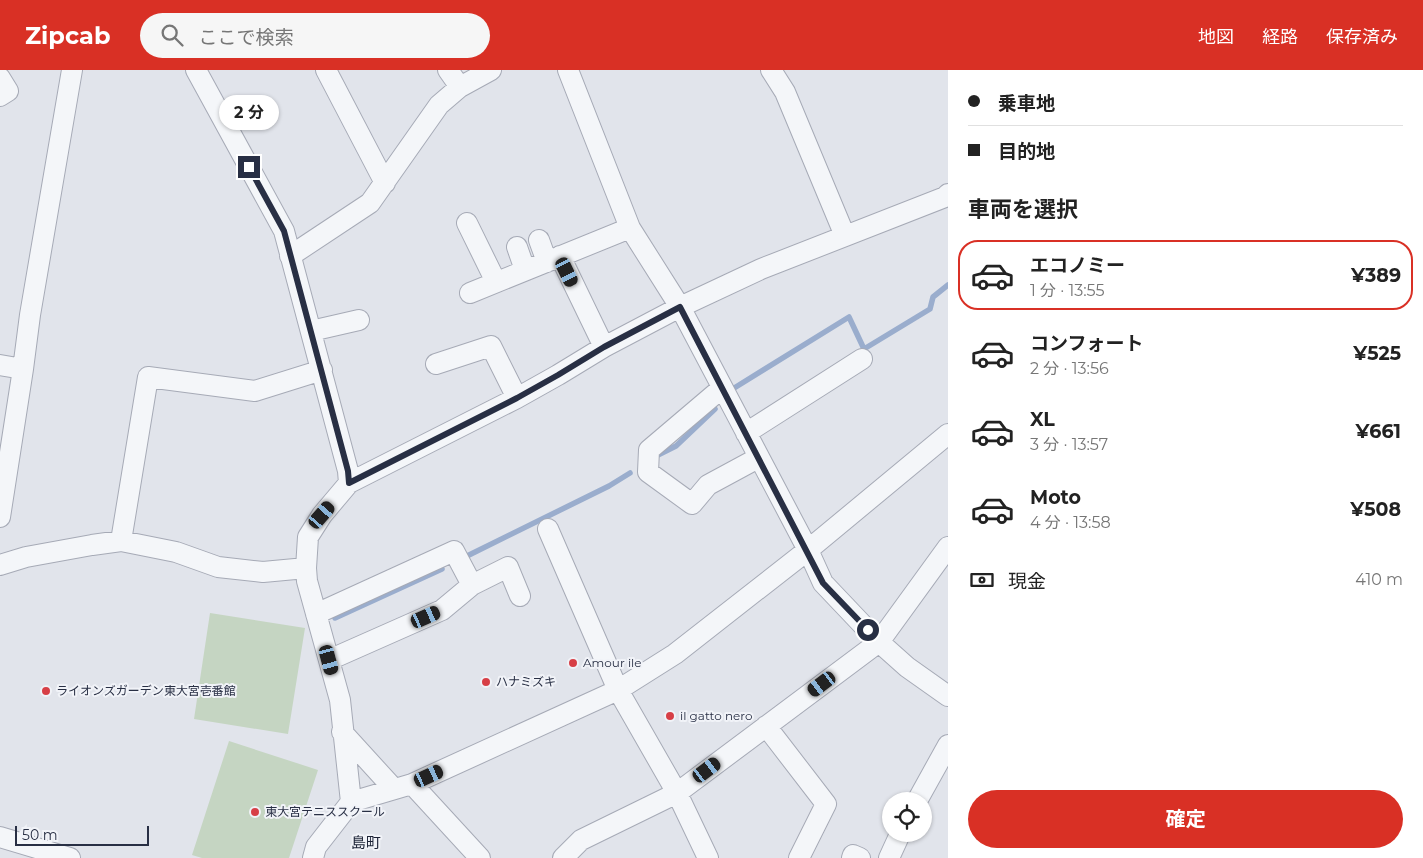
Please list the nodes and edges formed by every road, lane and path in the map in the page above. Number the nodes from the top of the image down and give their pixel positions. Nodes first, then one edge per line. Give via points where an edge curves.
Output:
1 (72, 70) edge
2 (196, 70) edge
3 (326, 70) edge
4 (448, 70) edge
5 (490, 70) edge
6 (568, 70) edge
7 (771, 70) edge
8 (0, 78) edge
9 (460, 86) junction
10 (0, 96) edge
11 (385, 183) junction
12 (947, 198) edge
13 (467, 223) dead end
14 (630, 228) junction
15 (845, 236) junction
16 (539, 240) dead end
17 (517, 246) dead end
18 (290, 256) junction
19 (553, 259) junction
20 (525, 270) junction
21 (496, 282) junction
22 (470, 293) dead end
23 (680, 307) junction
24 (360, 320) dead end
25 (311, 331) junction
26 (604, 347) junction
27 (862, 359) dead end
28 (436, 364) dead end
29 (0, 365) edge
30 (23, 369) junction
31 (322, 370) junction
32 (722, 388) junction
33 (517, 398) junction
34 (746, 433) junction
35 (947, 436) edge
36 (758, 458) junction
37 (349, 483) junction
38 (0, 517) edge
39 (548, 529) dead end
40 (121, 541) junction
41 (948, 548) edge
42 (808, 550) junction
43 (0, 565) edge
44 (306, 568) junction
45 (472, 585) junction
46 (520, 596) dead end
47 (316, 614) junction
48 (879, 642) junction
49 (329, 660) junction
50 (618, 690) junction
51 (948, 696) edge
52 (766, 726) junction
53 (342, 732) junction
54 (948, 745) edge
55 (403, 787) junction
56 (922, 792) edge
57 (677, 793) junction
58 (351, 802) junction
59 (0, 837) edge
60 (896, 842) edge
61 (70, 858) edge
62 (313, 858) edge
63 (480, 858) edge
64 (564, 858) edge
65 (708, 858) edge
66 (799, 858) edge
67 (852, 858) edge
68 (860, 858) edge
69 (889, 858) edge

1 - 30 street
2 - 18 street via 284,231
3 - 11 street
4 - 9 street
5 - 9 street
6 - 14 street
7 - 15 street via 785,92
8 - 10 street via 8,91
9 - 11 street via 439,105
11 - 18 street via 370,203
12 - 15 street
13 - 21 street
14 - 19 street
14 - 23 street
15 - 23 street via 761,269
16 - 19 street
17 - 20 street
18 - 25 street
19 - 20 street
19 - 26 street
20 - 21 street
21 - 22 street
23 - 26 street
23 - 32 street
24 - 25 street
25 - 31 street
26 - 33 street
27 - 34 street
28 - 33 street via 491,346
29 - 30 street
30 - 38 street
31 - 37 street
31 - 40 street via 255,392 148,376
32 - 34 street
32 - 36 street via 649,450 648,472 692,504 708,486
33 - 37 street
34 - 36 street
35 - 42 street
36 - 42 street
37 - 44 street via 308,537
39 - 50 street
40 - 43 street via 26,557
40 - 44 street via 176,552 218,567 263,572
41 - 48 street
42 - 48 street via 823,583
42 - 50 street via 675,654
44 - 47 street
45 - 46 street via 508,568
45 - 47 street via 454,551
45 - 49 street via 442,610
47 - 49 street
48 - 51 street
48 - 52 street
49 - 53 street via 340,700
50 - 55 street
50 - 57 street
52 - 57 street
52 - 66 street via 826,804
53 - 55 street
53 - 58 street
54 - 56 street
55 - 58 street
55 - 63 street
57 - 64 street via 581,840
57 - 65 street
58 - 62 street via 316,847
59 - 61 street
60 - 69 street
67 - 68 street via 853,854

